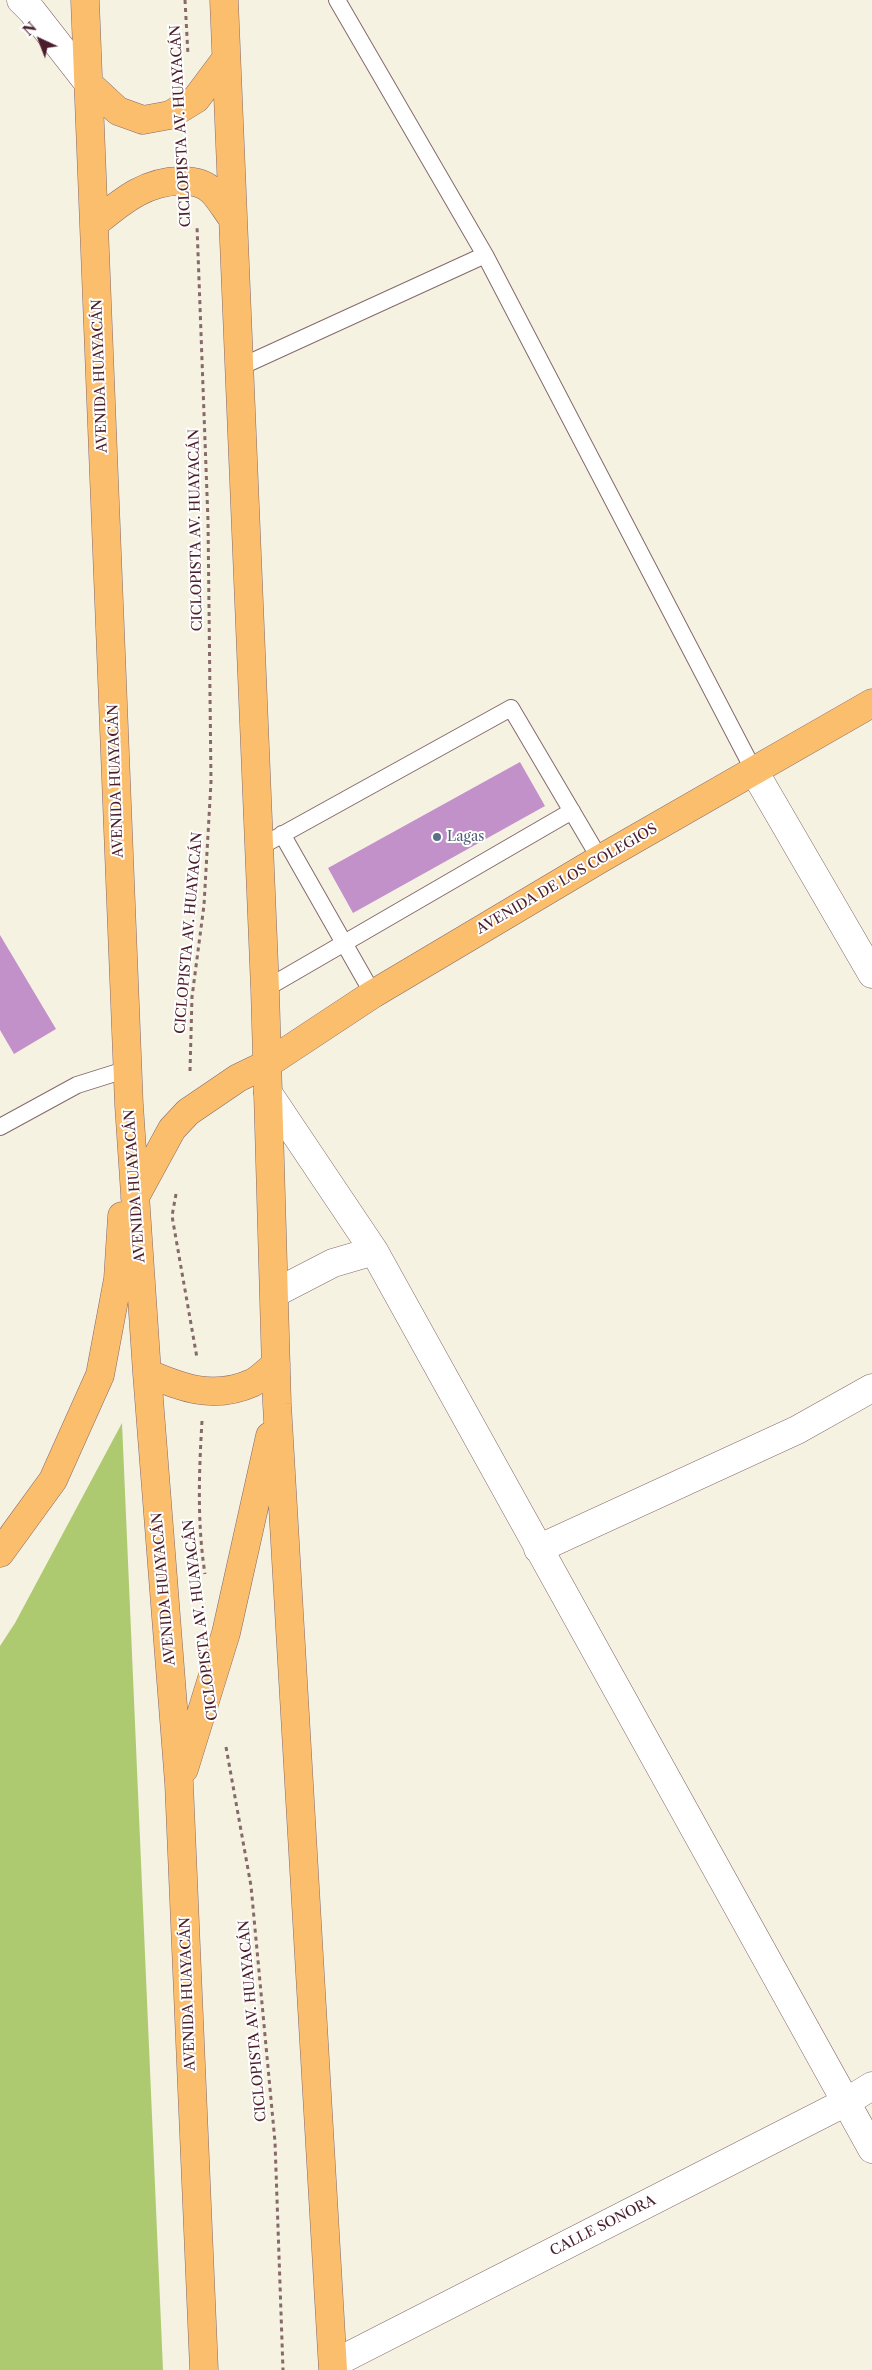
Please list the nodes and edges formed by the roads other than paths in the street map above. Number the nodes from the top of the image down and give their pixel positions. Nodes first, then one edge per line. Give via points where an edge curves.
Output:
1 (21, 0) edge
2 (85, 0) edge
3 (224, 0) edge
4 (337, 0) edge
5 (226, 59) junction
6 (89, 84) junction
7 (233, 220) junction
8 (94, 224) junction
9 (485, 255) junction
10 (238, 368) junction
11 (872, 703) edge
12 (754, 771) junction
13 (572, 811) junction
14 (282, 834) junction
15 (258, 848) junction
16 (600, 859) junction
17 (345, 943) junction
18 (872, 974) edge
19 (265, 989) junction
20 (373, 994) junction
21 (267, 1064) junction
22 (128, 1069) junction
23 (268, 1093) junction
24 (129, 1105) junction
25 (0, 1127) edge
26 (136, 1194) junction
27 (122, 1222) junction
28 (374, 1251) junction
29 (274, 1293) junction
30 (276, 1364) junction
31 (147, 1373) junction
32 (872, 1388) edge
33 (277, 1404) junction
34 (538, 1550) junction
35 (0, 1553) edge
36 (180, 1783) junction
37 (872, 2086) edge
38 (846, 2102) junction
39 (872, 2149) edge
40 (333, 2367) edge
41 (204, 2370) edge

1 - 6 street
2 - 6 main road, AVENIDA HUAYACÁN
3 - 5 main road
4 - 9 lane
5 - 6 main road via 196,99 170,115 143,120 118,111
5 - 7 main road
6 - 8 main road, AVENIDA HUAYACÁN
7 - 8 main road via 211,190 195,181 168,181 143,188
7 - 10 main road
8 - 22 main road, AVENIDA HUAYACÁN
9 - 10 lane
9 - 12 lane
10 - 15 main road
11 - 12 main road, AVENIDA DE LOS COLEGIOS
12 - 16 main road, AVENIDA DE LOS COLEGIOS
12 - 18 street
13 - 14 lane via 511,708
13 - 16 lane
13 - 17 lane
14 - 15 lane
14 - 17 lane
15 - 19 main road
16 - 20 main road, AVENIDA DE LOS COLEGIOS
17 - 19 lane
17 - 20 lane
19 - 21 main road
20 - 21 main road, AVENIDA DE LOS COLEGIOS
21 - 23 main road
21 - 26 main road, AVENIDA DE LOS COLEGIOS via 238,1078 188,1112 172,1129
22 - 24 main road, AVENIDA HUAYACÁN
22 - 25 lane via 76,1085
23 - 28 street
23 - 29 main road
24 - 26 main road, AVENIDA HUAYACÁN
24 - 27 main road
26 - 27 main road, AVENIDA DE LOS COLEGIOS
26 - 31 main road, AVENIDA HUAYACÁN
27 - 35 main road via 118,1279 100,1375 53,1480
28 - 29 street via 333,1263
28 - 34 street
29 - 30 main road
30 - 31 main road via 253,1383 221,1391 182,1388
30 - 33 main road
31 - 36 main road, AVENIDA HUAYACÁN
32 - 34 street via 796,1430
33 - 36 main road via 226,1633
33 - 40 main road
34 - 38 street
36 - 41 main road, AVENIDA HUAYACÁN
37 - 38 street, CALLE SONORA
38 - 39 street
38 - 40 street, CALLE SONORA

